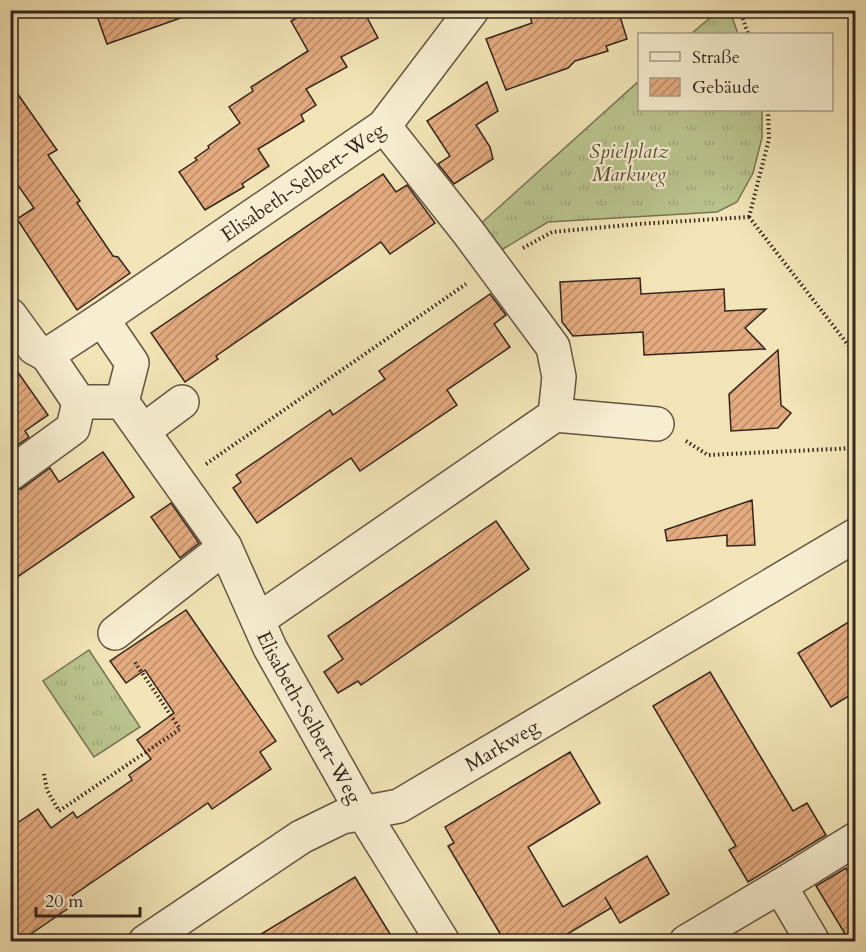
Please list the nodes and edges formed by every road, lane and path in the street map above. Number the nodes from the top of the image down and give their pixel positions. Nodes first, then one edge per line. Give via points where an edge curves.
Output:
1 (472, 10) edge
2 (740, 10) edge
3 (748, 33) edge
4 (768, 111) edge
5 (384, 126) junction
6 (749, 217) junction
7 (493, 265) junction
8 (10, 315) edge
9 (102, 319) junction
10 (47, 355) junction
11 (79, 402) junction
12 (122, 402) junction
13 (182, 402) dead end
14 (555, 415) junction
15 (657, 424) joint
16 (143, 431) junction
17 (855, 440) edge
18 (855, 448) edge
19 (10, 474) edge
20 (179, 482) junction
21 (855, 535) edge
22 (225, 547) junction
23 (258, 620) junction
24 (115, 633) joint
25 (44, 774) dead end
26 (363, 813) junction
27 (855, 839) edge
28 (780, 886) junction
29 (146, 942) edge
30 (443, 942) edge
31 (686, 942) edge
32 (813, 942) edge

1 - 5 street, Elisabeth-Selbert-Weg
2 - 3 path
4 - 6 path via 769,139
5 - 7 street
5 - 9 street, Elisabeth-Selbert-Weg
6 - 7 path via 552,232
6 - 17 path via 849,346
7 - 14 street via 553,347 559,377
7 - 20 path
8 - 10 street via 34,348
9 - 10 street, Elisabeth-Selbert-Weg
9 - 12 street via 132,363
10 - 11 street
11 - 12 street
11 - 19 street via 73,428
12 - 16 street, Elisabeth-Selbert-Weg
13 - 16 street
14 - 15 street
14 - 23 street, Elisabeth-Selbert-Weg
15 - 18 path via 708,455
16 - 20 street, Elisabeth-Selbert-Weg
20 - 22 street, Elisabeth-Selbert-Weg
21 - 26 street, Markweg via 399,806
22 - 23 street, Elisabeth-Selbert-Weg
22 - 24 street
23 - 26 street, Elisabeth-Selbert-Weg
24 - 25 path via 180,729 59,811 46,790
26 - 29 street, Markweg via 301,837
26 - 30 street, Elisabeth-Selbert-Weg
27 - 28 street
28 - 31 street
28 - 32 street

